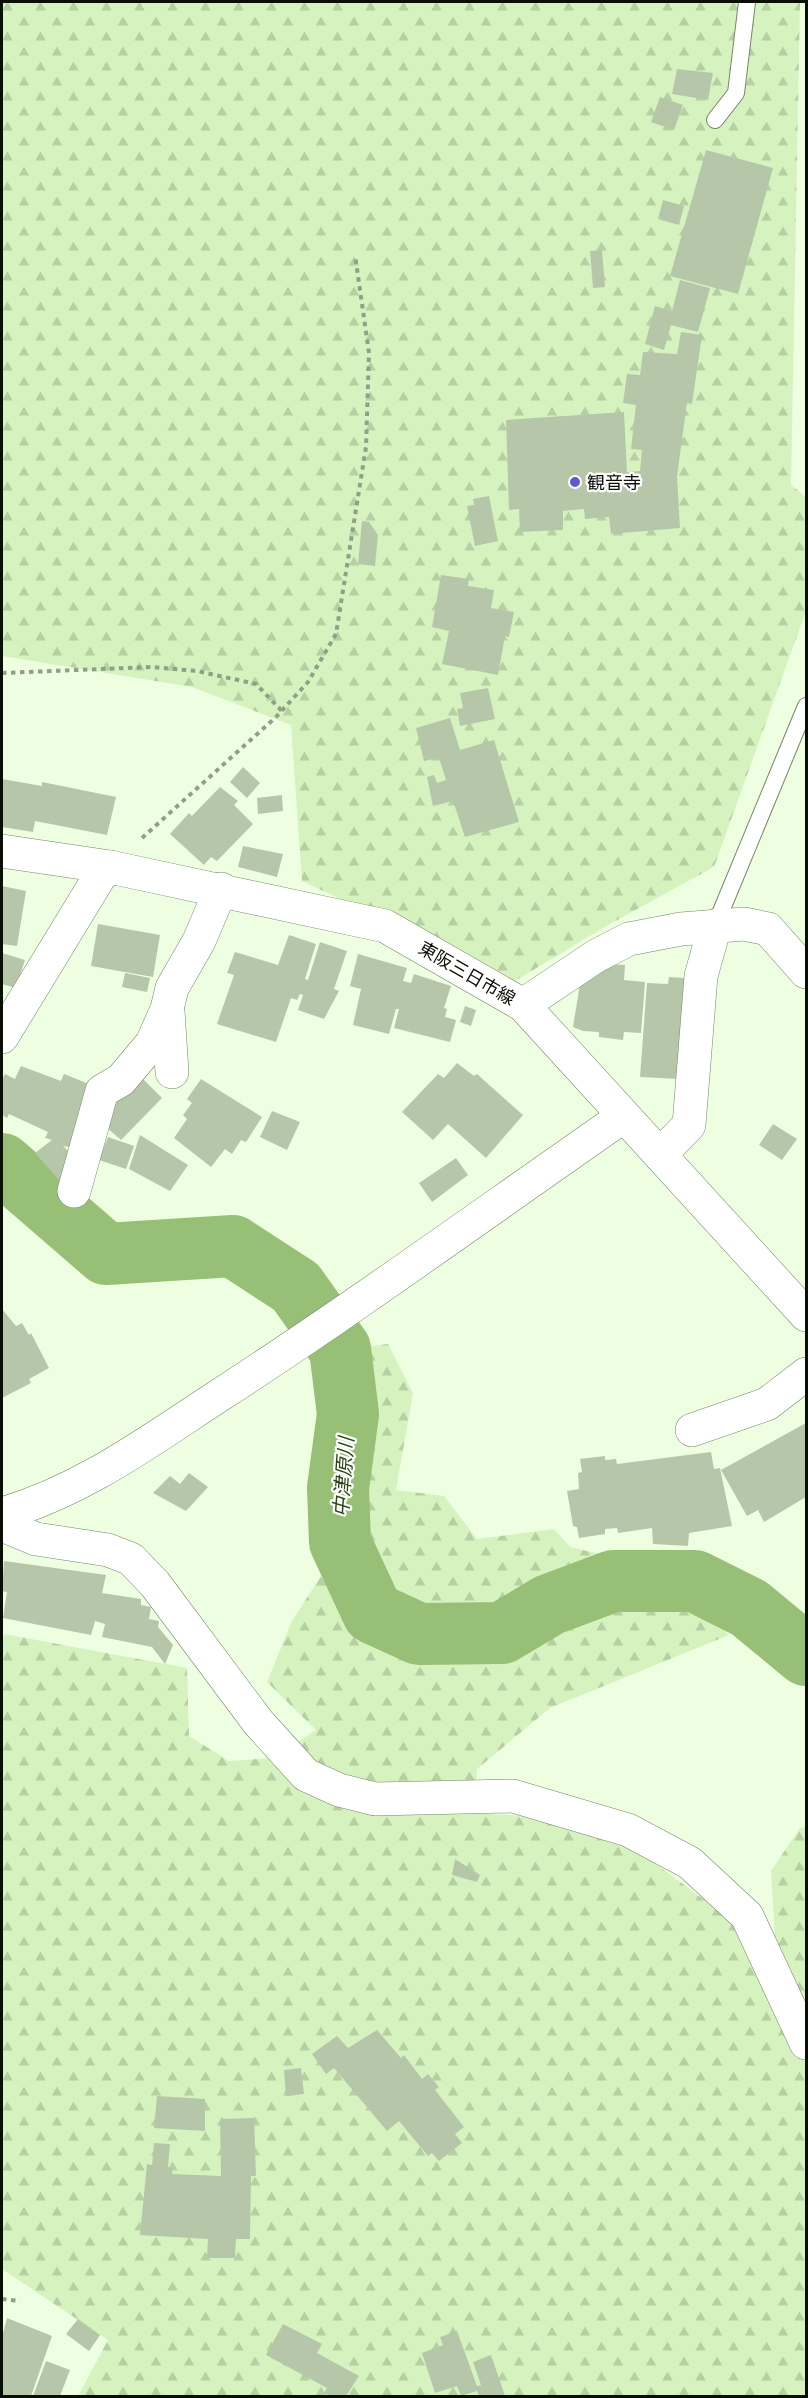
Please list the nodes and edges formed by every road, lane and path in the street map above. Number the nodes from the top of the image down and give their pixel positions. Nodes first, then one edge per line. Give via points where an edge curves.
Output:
1 (747, 2) edge
2 (715, 120) dead end
3 (355, 255) dead end
4 (2, 674) edge
5 (807, 706) edge
6 (282, 711) junction
7 (2, 851) edge
8 (110, 867) junction
9 (221, 889) junction
10 (715, 926) junction
11 (807, 972) edge
12 (523, 1005) junction
13 (167, 1009) junction
14 (2, 1037) edge
15 (172, 1072) dead end
16 (624, 1116) junction
17 (660, 1155) junction
18 (74, 1191) dead end
19 (807, 1316) edge
20 (807, 1374) edge
21 (692, 1430) dead end
22 (2, 1514) edge
23 (2, 1525) edge
24 (807, 2043) edge
25 (2, 2299) edge
26 (20, 2301) dead end

1 - 2 lane via 736,93
3 - 6 path via 369,353 366,447 349,561 336,634 309,682
4 - 6 path via 152,667 197,671 255,684
5 - 10 lane
6 - 8 path
7 - 8 street, 東阪三日市線
8 - 9 street, 東阪三日市線
8 - 14 street via 100,876
9 - 12 street, 東阪三日市線 via 385,926
9 - 13 street via 200,941 172,988
10 - 11 street via 744,924 768,929
10 - 12 street via 629,939 596,956
10 - 17 street via 701,976 689,1125
12 - 16 street, 東阪三日市線
13 - 15 street
13 - 18 street via 152,1043 137,1063 121,1080 102,1091
16 - 17 street, 東阪三日市線
16 - 22 street via 276,1358 87,1481
17 - 19 street, 東阪三日市線
20 - 21 street via 767,1404
23 - 24 street via 36,1539 108,1550 131,1559 155,1584 258,1722 306,1775 339,1790 375,1799 513,1796 628,1830 690,1863 747,1916
25 - 26 path

